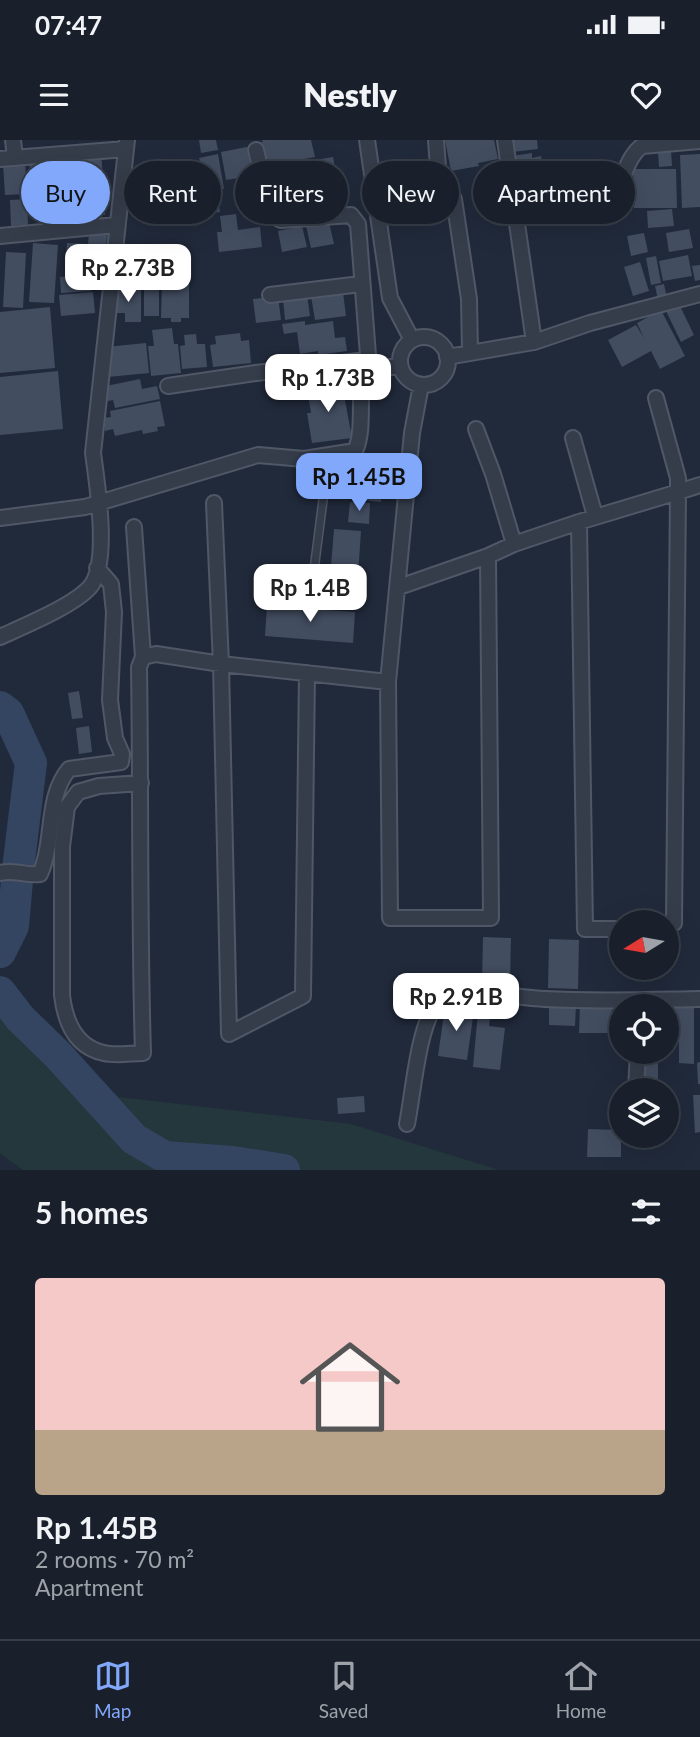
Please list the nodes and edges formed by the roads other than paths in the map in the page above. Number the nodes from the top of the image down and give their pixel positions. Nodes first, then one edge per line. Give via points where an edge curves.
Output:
1 (13, 140) edge
2 (367, 140) edge
3 (436, 140) edge
4 (505, 140) edge
5 (700, 141) edge
6 (126, 145) edge
7 (256, 150) dead end
8 (15, 158) junction
9 (0, 159) edge
10 (508, 161) edge
11 (630, 161) edge
12 (517, 224) edge
13 (116, 225) junction
14 (0, 236) edge
15 (361, 284) junction
16 (270, 295) dead end
17 (700, 295) edge
18 (412, 340) junction
19 (534, 342) junction
20 (470, 354) junction
21 (447, 357) junction
22 (365, 365) junction
23 (400, 366) junction
24 (421, 385) junction
25 (168, 386) dead end
26 (656, 398) dead end
27 (476, 429) dead end
28 (573, 438) dead end
29 (323, 457) junction
30 (700, 485) edge
31 (678, 492) junction
32 (100, 503) junction
33 (214, 503) dead end
34 (595, 516) junction
35 (0, 518) edge
36 (579, 522) junction
37 (134, 527) dead end
38 (514, 544) junction
39 (488, 556) junction
40 (97, 568) junction
41 (399, 587) junction
42 (310, 601) dead end
43 (0, 638) edge
44 (143, 657) junction
45 (221, 664) junction
46 (307, 673) junction
47 (388, 682) junction
48 (141, 783) junction
49 (4, 872) edge
50 (674, 910) edge
51 (609, 929) edge
52 (700, 999) edge
53 (679, 1000) edge
54 (609, 1002) edge
55 (407, 1124) dead end

1 - 8 street
2 - 18 street via 390,298
3 - 20 street via 439,181 454,199 469,299
4 - 10 street
5 - 11 street via 642,146
6 - 8 street
6 - 13 street
7 - 15 street via 268,210 275,218 355,218
8 - 9 street
12 - 19 street
13 - 14 street
13 - 32 street via 93,453
15 - 16 street
15 - 22 street
17 - 19 street
18 - 21 street via 434,339
18 - 23 street via 402,351
19 - 20 street
20 - 21 street
21 - 24 street via 442,378
22 - 23 street
22 - 25 street
22 - 29 street via 359,387 358,446 355,451
23 - 24 street via 408,379
24 - 41 street via 412,433
26 - 31 street
27 - 38 street
28 - 34 street
29 - 32 street via 258,455
29 - 42 lane via 323,500
30 - 31 street
31 - 34 street
31 - 50 street
32 - 35 street
32 - 40 street
33 - 45 street
34 - 36 street
36 - 38 street
36 - 51 street via 585,929
37 - 44 street
38 - 39 street
39 - 41 street
39 - 47 street via 491,918 390,918
40 - 43 street via 86,590
40 - 49 street via 111,584 110,700 121,762 69,769 61,779 40,874
41 - 47 street
44 - 45 street via 156,654
44 - 48 street via 139,667
45 - 46 street
45 - 46 street via 229,1034 303,996
46 - 47 street
48 - 48 street via 143,1054 105,1054 77,1038 64,1013 62,847 67,807 78,792
52 - 53 street
54 - 55 street via 469,992 442,999 428,1020

